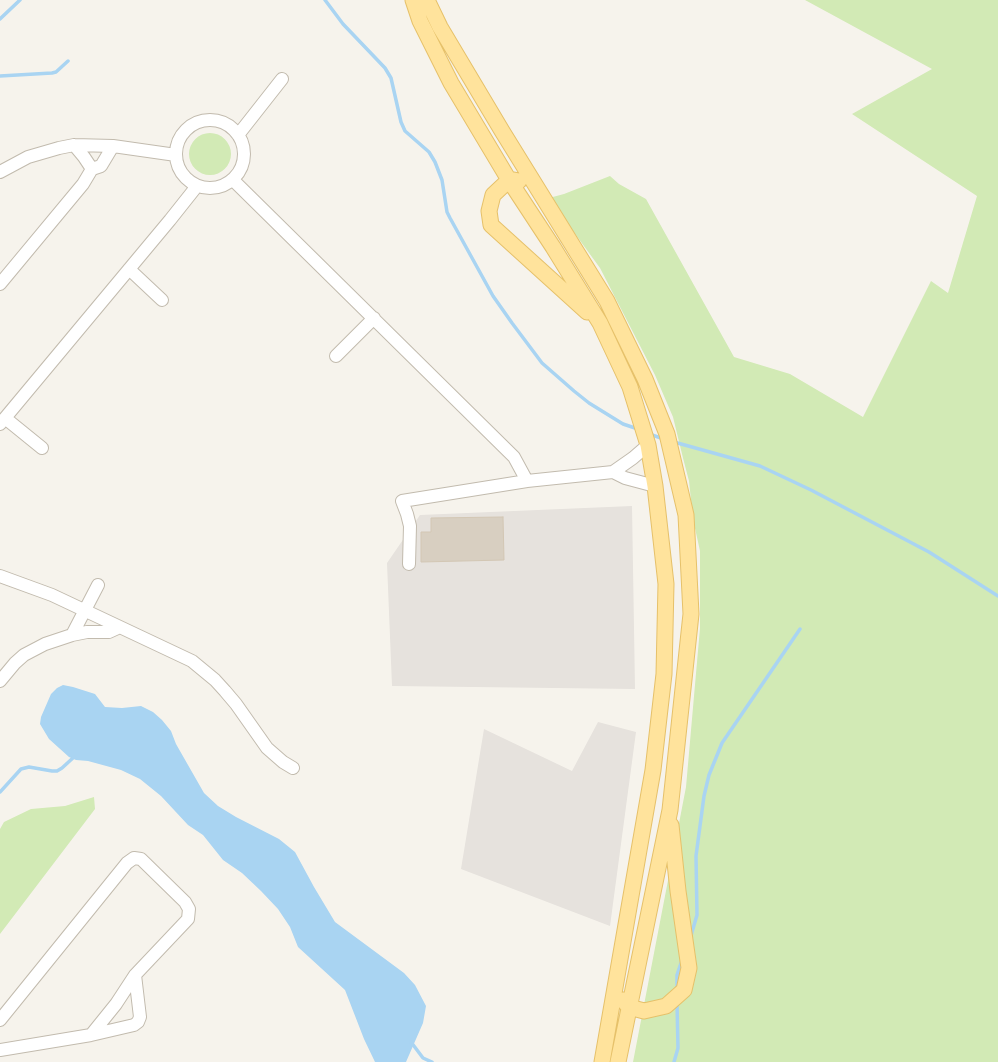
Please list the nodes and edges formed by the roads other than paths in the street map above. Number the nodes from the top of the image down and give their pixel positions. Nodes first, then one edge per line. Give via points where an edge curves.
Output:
1 (413, 0) edge
2 (426, 0) edge
3 (282, 79) dead end
4 (238, 135) junction
5 (74, 145) junction
6 (113, 146) junction
7 (176, 155) junction
8 (92, 169) junction
9 (0, 172) edge
10 (233, 180) junction
11 (509, 180) junction
12 (197, 186) junction
13 (568, 238) junction
14 (129, 269) junction
15 (0, 284) edge
16 (162, 300) dead end
17 (374, 318) junction
18 (600, 323) junction
19 (336, 356) dead end
20 (2, 421) edge
21 (648, 445) junction
22 (42, 448) dead end
23 (613, 472) junction
24 (527, 481) junction
25 (655, 486) junction
26 (409, 564) dead end
27 (0, 576) edge
28 (98, 585) dead end
29 (85, 610) junction
30 (120, 627) junction
31 (72, 635) junction
32 (2, 674) edge
33 (293, 768) dead end
34 (670, 810) junction
35 (632, 892) junction
36 (135, 975) junction
37 (629, 1007) junction
38 (0, 1020) edge
39 (91, 1036) junction
40 (0, 1050) edge
41 (602, 1062) edge
42 (618, 1062) edge

1 - 11 main road via 420,21 451,83
2 - 13 main road
3 - 4 street
4 - 7 street via 224,123 205,121 195,124 187,129 182,137
4 - 10 street via 243,144 243,163
5 - 6 street
5 - 8 street
5 - 9 street via 28,157
6 - 7 street
6 - 8 street via 101,166
7 - 12 street via 182,174
8 - 15 street via 83,184
10 - 12 street via 216,188
10 - 17 street
11 - 13 main road via 518,181
11 - 18 main road
11 - 18 main road via 493,195 489,211 491,225
12 - 14 street
13 - 34 main road via 607,301 645,379 667,434 686,515 691,614
14 - 16 street
14 - 20 street
17 - 19 street
17 - 24 street via 514,457
18 - 21 main road via 630,387
20 - 22 street
21 - 23 street
21 - 25 main road
23 - 24 street
23 - 25 street
24 - 26 street via 402,501 410,526
25 - 35 main road via 666,584 664,674 653,770
27 - 29 street
28 - 29 street
29 - 30 street
29 - 31 street
30 - 31 street via 109,632
30 - 33 street via 192,661 220,685 266,748
31 - 32 street via 34,649
34 - 37 main road
34 - 37 main road via 689,968 684,990 666,1006 644,1011
35 - 37 main road via 621,990 623,1000
35 - 41 main road
36 - 38 street via 188,919 189,909 141,859 134,858 127,863
36 - 39 street
36 - 39 street via 140,1017 138,1022
37 - 42 main road
39 - 40 street

